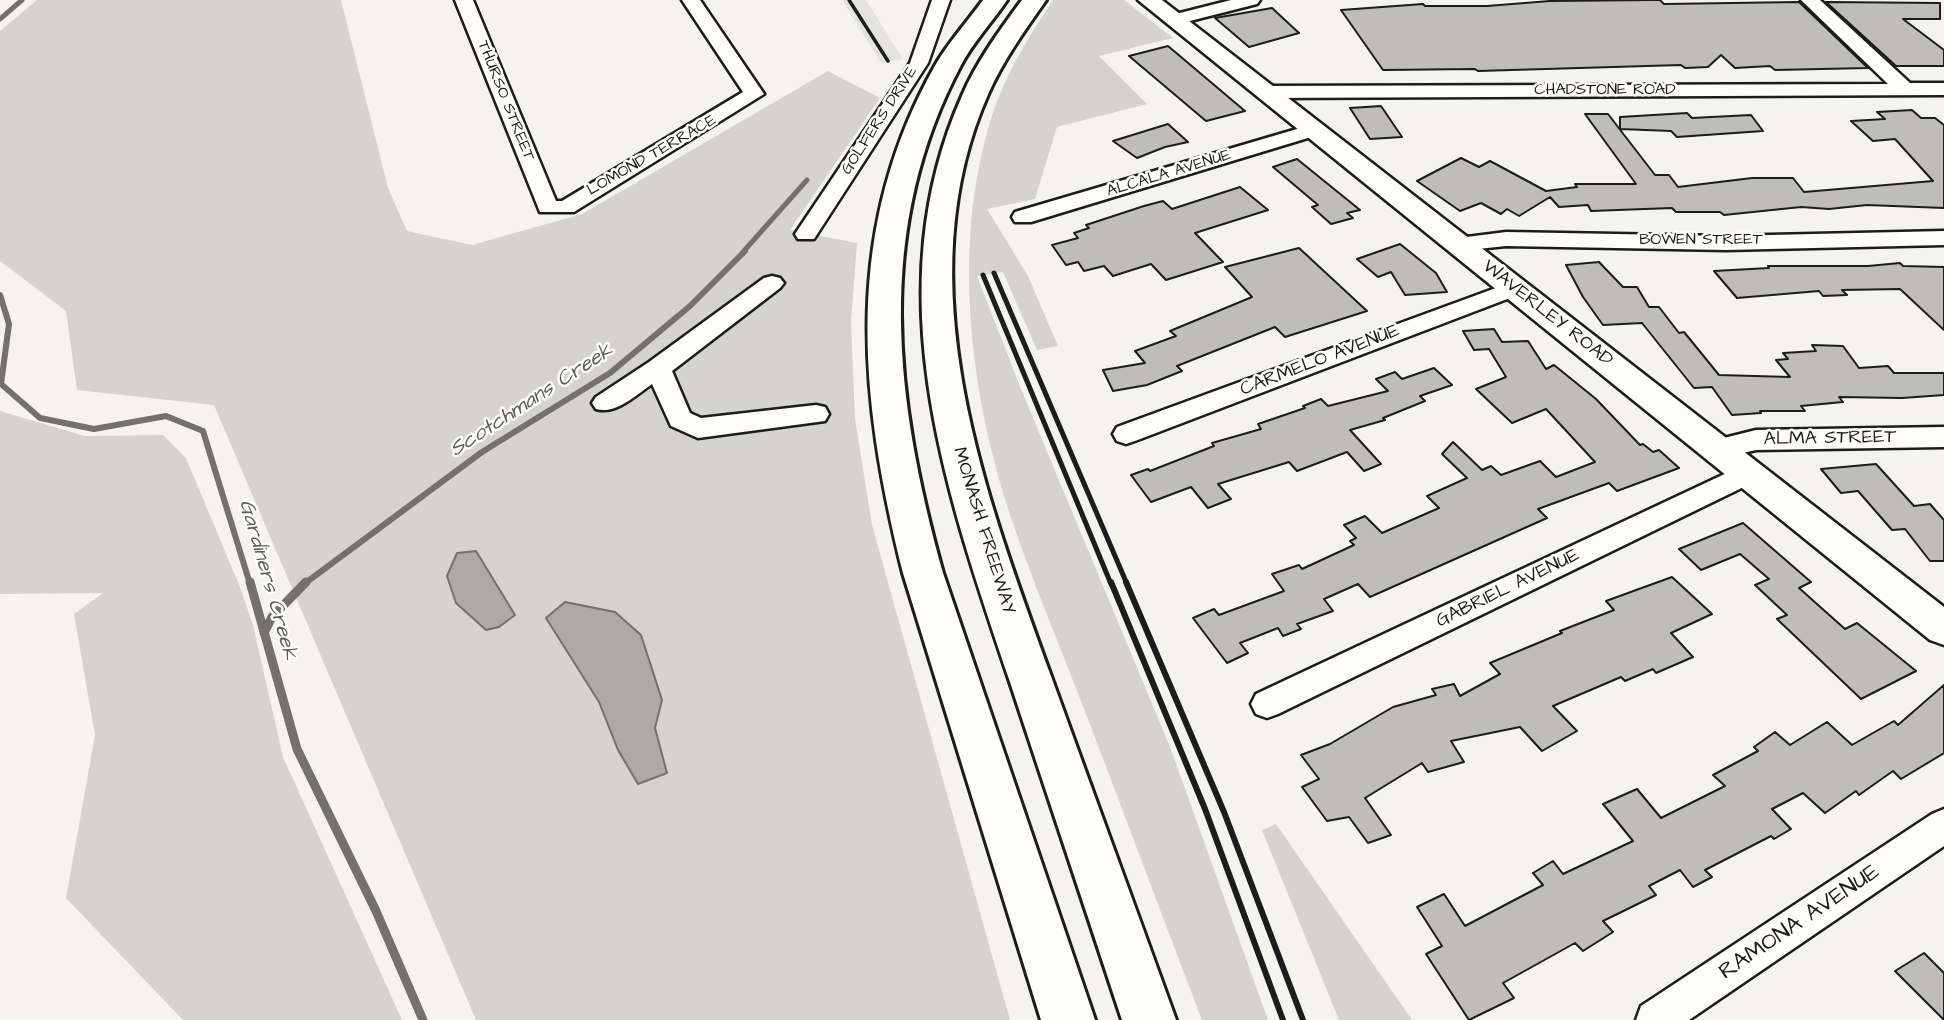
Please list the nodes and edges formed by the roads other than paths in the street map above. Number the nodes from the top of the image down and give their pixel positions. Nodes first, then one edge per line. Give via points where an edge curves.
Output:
1 (464, 0) edge
2 (691, 0) edge
3 (940, 0) edge
4 (995, 0) edge
5 (1034, 0) edge
6 (1149, 0) edge
7 (1251, 0) edge
8 (1810, 0) edge
9 (1174, 20) junction
10 (1265, 92) junction
11 (1934, 97) edge
12 (1314, 130) junction
13 (546, 202) joint
14 (1023, 217) dead end
15 (806, 234) dead end
16 (1944, 238) edge
17 (1459, 244) junction
18 (772, 283) dead end
19 (1515, 288) junction
20 (658, 368) junction
21 (605, 403) dead end
22 (816, 414) dead end
23 (1126, 434) dead end
24 (1944, 438) edge
25 (1717, 449) junction
26 (1748, 473) junction
27 (1944, 629) edge
28 (1267, 704) dead end
29 (1944, 826) edge
30 (1068, 1020) edge
31 (1149, 1020) edge
32 (1656, 1020) edge

1 - 13 street, THURSO STREET
2 - 13 street, LOMOND TERRACE via 754,91 747,101 566,207 551,209
3 - 15 street, GOLFERS DRIVE via 919,63
4 - 30 highway via 933,90 907,156 895,198 884,276 884,363 899,469 923,573
5 - 31 highway, MONASH FREEWAY via 974,97 953,159 939,245 942,361 961,469 978,529
6 - 9 main road, WAVERLEY ROAD
7 - 9 street
8 - 11 street
9 - 10 main road, WAVERLEY ROAD
10 - 11 street, CHADSTONE ROAD
10 - 12 main road, WAVERLEY ROAD
12 - 14 street, ALCALA AVENUE
12 - 17 main road, WAVERLEY ROAD
16 - 17 street, BOWEN STREET via 1726,243 1506,239
17 - 19 main road, WAVERLEY ROAD
18 - 20 street
19 - 23 street, CARMELO AVENUE
19 - 25 main road, WAVERLEY ROAD
20 - 21 street
20 - 22 street via 680,419 698,428
24 - 25 street, ALMA STREET via 1756,440
25 - 26 main road, WAVERLEY ROAD
26 - 27 main road, WAVERLEY ROAD
26 - 28 street, GABRIEL AVENUE
29 - 32 street, RAMONA AVENUE

